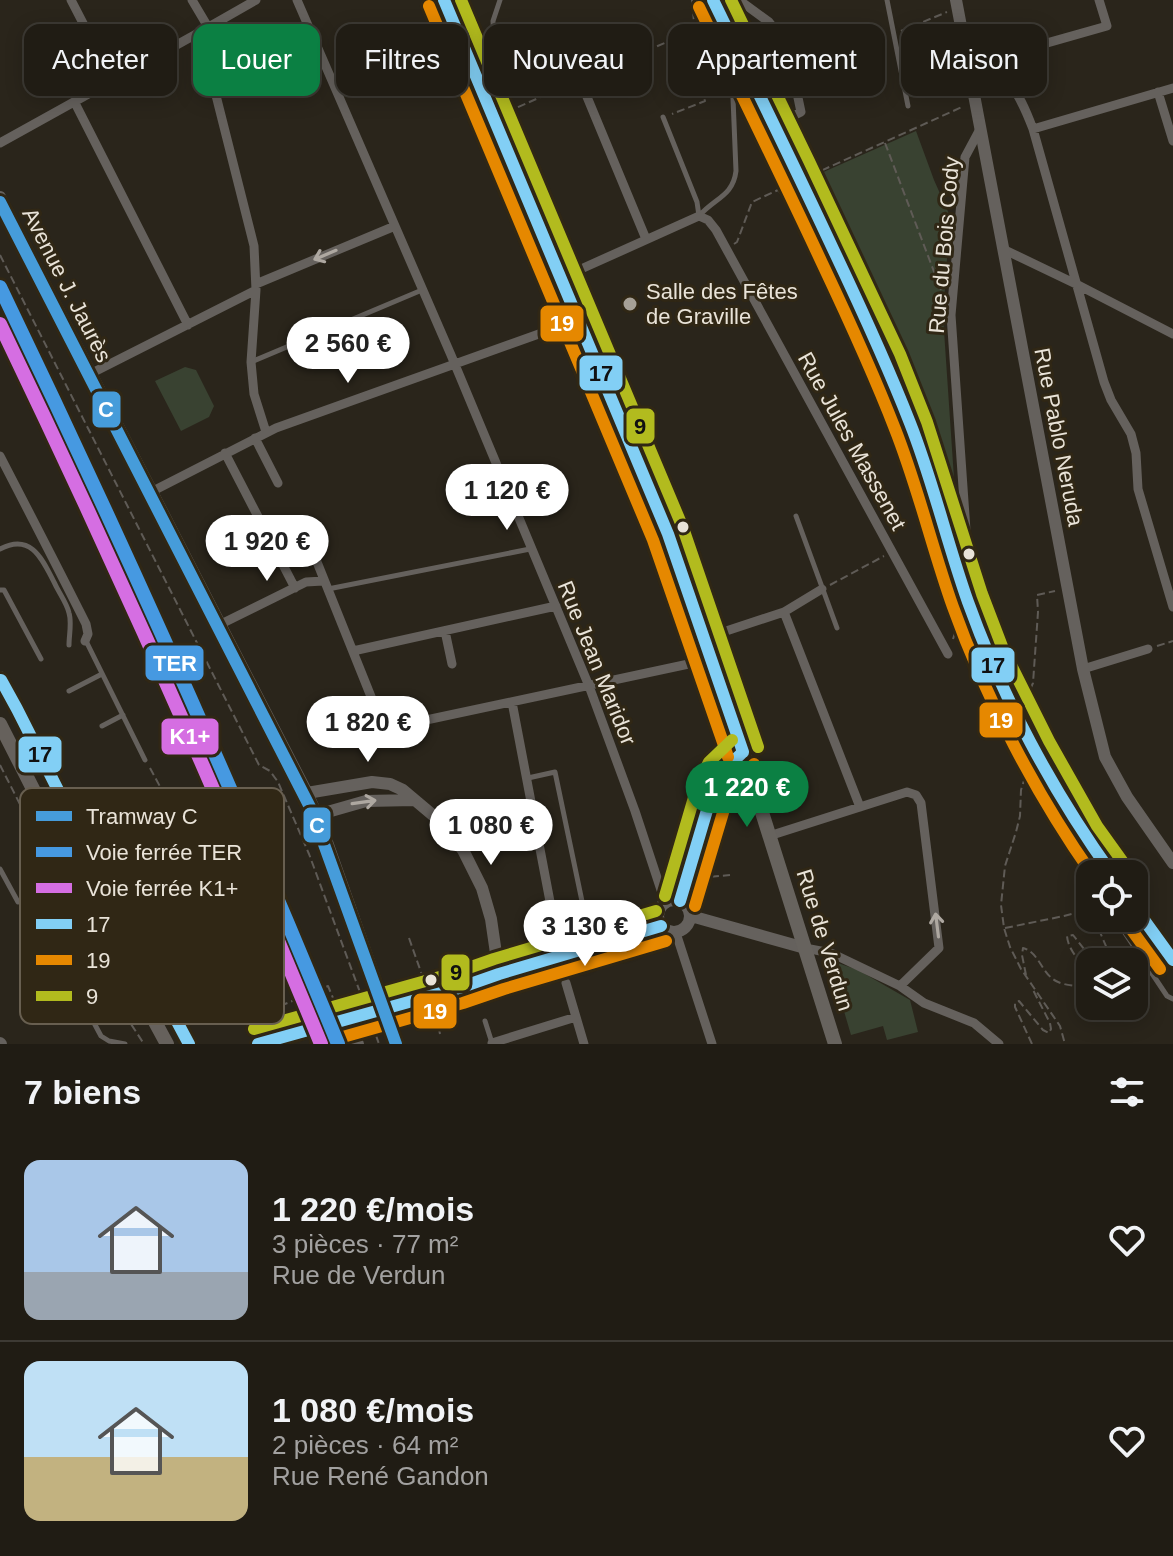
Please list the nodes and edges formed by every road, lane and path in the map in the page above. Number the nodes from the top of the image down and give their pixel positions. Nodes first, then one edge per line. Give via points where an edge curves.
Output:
1 (71, 0) edge
2 (192, 0) edge
3 (256, 0) edge
4 (297, 0) edge
5 (444, 0) edge
6 (500, 0) edge
7 (692, 0) edge
8 (713, 0) edge
9 (739, 0) edge
10 (887, 0) edge
11 (1099, 0) edge
12 (957, 3) edge
13 (83, 24) edge
14 (202, 24) edge
15 (214, 24) edge
16 (695, 24) edge
17 (771, 24) edge
18 (961, 24) edge
19 (894, 35) junction
20 (885, 39) edge
21 (1047, 43) edge
22 (469, 57) junction
23 (1173, 88) edge
24 (1158, 92) junction
25 (87, 96) edge
26 (219, 96) edge
27 (587, 96) edge
28 (703, 96) edge
29 (733, 96) edge
30 (798, 96) edge
31 (974, 96) edge
32 (1019, 96) edge
33 (975, 101) junction
34 (75, 103) junction
35 (521, 105) dead end
36 (908, 106) dead end
37 (511, 110) dead end
38 (663, 117) joint
39 (775, 125) junction
40 (980, 129) junction
41 (1033, 129) junction
42 (1173, 141) edge
43 (884, 142) junction
44 (0, 143) edge
45 (806, 192) junction
46 (0, 197) edge
47 (699, 216) junction
48 (395, 226) junction
49 (646, 239) junction
50 (1003, 249) junction
51 (727, 250) junction
52 (0, 255) edge
53 (561, 278) junction
54 (1078, 285) junction
55 (256, 287) junction
56 (422, 290) junction
57 (951, 315) junction
58 (578, 320) junction
59 (188, 325) junction
60 (1173, 334) edge
61 (251, 362) junction
62 (454, 365) junction
63 (90, 374) junction
64 (266, 432) junction
65 (255, 438) junction
66 (225, 453) junction
67 (0, 456) edge
68 (278, 483) dead end
69 (151, 492) junction
70 (796, 516) dead end
71 (299, 525) dead end
72 (532, 548) junction
73 (0, 549) edge
74 (892, 552) junction
75 (968, 559) dead end
76 (325, 585) junction
77 (295, 588) junction
78 (1067, 588) junction
79 (822, 589) junction
80 (0, 590) edge
81 (967, 599) junction
82 (556, 606) junction
83 (1173, 607) edge
84 (784, 612) junction
85 (219, 625) junction
86 (837, 628) dead end
87 (445, 631) junction
88 (705, 638) junction
89 (85, 641) joint
90 (1173, 641) edge
91 (69, 645) dead end
92 (1148, 649) joint
93 (353, 651) junction
94 (948, 654) joint
95 (41, 659) dead end
96 (712, 659) junction
97 (452, 664) dead end
98 (1083, 669) junction
99 (102, 674) junction
100 (0, 680) edge
101 (589, 686) junction
102 (69, 691) dead end
103 (512, 702) junction
104 (123, 715) junction
105 (1018, 715) junction
106 (0, 724) edge
107 (102, 726) dead end
108 (1035, 749) junction
109 (743, 752) junction
110 (145, 760) joint
111 (0, 765) edge
112 (527, 778) junction
113 (33, 788) edge
114 (56, 788) edge
115 (160, 788) edge
116 (281, 788) edge
117 (307, 793) junction
118 (284, 796) edge
119 (414, 800) junction
120 (20, 805) edge
121 (860, 807) junction
122 (317, 815) junction
123 (1084, 835) junction
124 (769, 836) junction
125 (1089, 860) edge
126 (1102, 860) edge
127 (1173, 863) edge
128 (0, 869) edge
129 (730, 875) dead end
130 (702, 879) dead end
131 (680, 901) junction
132 (18, 902) dead end
133 (665, 902) junction
134 (552, 912) joint
135 (1076, 913) edge
136 (691, 916) junction
137 (1148, 925) edge
138 (661, 926) junction
139 (1004, 928) junction
140 (1124, 932) edge
141 (676, 933) junction
142 (409, 938) dead end
143 (805, 948) junction
144 (1083, 948) edge
145 (1076, 956) edge
146 (1173, 960) edge
147 (296, 973) dead end
148 (499, 974) junction
149 (422, 975) dead end
150 (1027, 978) junction
151 (566, 983) dead end
152 (900, 986) junction
153 (1076, 986) edge
154 (305, 996) junction
155 (1173, 999) edge
156 (284, 1004) edge
157 (338, 1010) dead end
158 (367, 1012) dead end
159 (284, 1014) edge
160 (436, 1015) dead end
161 (576, 1017) junction
162 (485, 1021) dead end
163 (371, 1022) dead end
164 (333, 1023) junction
165 (95, 1024) edge
166 (131, 1024) edge
167 (156, 1024) edge
168 (178, 1024) edge
169 (294, 1033) junction
170 (440, 1034) dead end
171 (492, 1043) edge
172 (125, 1044) edge
173 (144, 1044) edge
174 (167, 1044) edge
175 (189, 1044) edge
176 (258, 1044) edge
177 (358, 1044) edge
178 (379, 1044) edge
179 (398, 1044) edge
180 (584, 1044) edge
181 (712, 1044) edge
182 (835, 1044) edge
183 (999, 1044) edge
184 (1032, 1044) edge
185 (1065, 1044) edge

1 - 13 street
2 - 14 street
3 - 15 street
4 - 48 street, Rue Jean Maridor
5 - 22 main road, Rue de Verdun
6 - 22 lane via 491,48
7 - 16 path
8 - 39 street
9 - 17 street
10 - 19 lane
11 - 21 street via 1107,26
12 - 18 street, Rue Pablo Neruda
12 - 19 path
19 - 20 path
19 - 36 lane
22 - 53 main road, Rue de Verdun
23 - 24 street
24 - 41 street
24 - 42 street
25 - 34 street
26 - 55 street via 254,246
27 - 49 street
28 - 38 path via 705,101
29 - 47 lane via 735,182
30 - 39 street via 801,112
31 - 33 street, Rue Pablo Neruda
32 - 41 street
33 - 40 street, Rue Pablo Neruda
33 - 43 path
34 - 44 street
34 - 59 street
35 - 37 path
38 - 47 lane
39 - 45 street
40 - 50 street, Rue Pablo Neruda
40 - 57 street, Rue du Bois Cody via 965,157
41 - 54 street
43 - 45 path via 816,173 821,185
43 - 57 path
45 - 51 path via 785,199 778,190 752,202 737,242
45 - 81 street via 912,427
46 - 63 street, Avenue J. Jaurès
47 - 49 street
47 - 51 street, Rue Jules Massenet via 708,220
48 -> 55 street
48 - 56 street, Rue Jean Maridor
49 - 53 street
50 - 54 street
50 - 78 street, Rue Pablo Neruda
51 - 74 street, Rue Jules Massenet
52 - 116 path via 259,765
53 - 58 main road, Rue de Verdun
54 - 60 street
54 - 83 street via 1104,382 1131,434 1138,489
55 - 59 street
55 - 61 street
56 - 61 lane
56 - 62 street, Rue Jean Maridor
57 - 75 street, Rue du Bois Cody
58 - 62 street
58 - 88 main road, Rue de Verdun via 668,534
59 - 63 street
61 - 64 street
62 - 64 street
62 - 72 street, Rue Jean Maridor
63 - 69 street, Avenue J. Jaurès
64 - 65 street
65 - 66 street
65 - 68 street
66 - 69 street
66 - 77 street
67 - 89 street via 86,624
69 - 85 street, Avenue J. Jaurès
70 - 79 lane
71 - 76 street
72 - 76 lane
72 - 82 street, Rue Jean Maridor
73 - 91 lane via 17,544 34,549 69,613
74 - 79 path
74 - 94 street, Rue Jules Massenet
76 - 77 street via 306,582
76 - 93 street
77 - 85 street
78 - 98 street, Rue Pablo Neruda
78 - 105 path via 1037,595 1033,683
79 - 84 street
79 - 86 lane
80 - 95 lane
81 - 94 path
81 - 105 street
82 - 87 street
82 - 101 street, Rue Jean Maridor
84 - 88 street
84 - 121 street
85 - 117 street, Avenue J. Jaurès
87 - 93 street
87 - 97 street
88 - 96 main road, Rue de Verdun
89 - 99 lane
90 - 92 path
92 - 98 street
93 - 103 street via 384,729
96 - 101 street
96 - 109 main road, Rue de Verdun
98 - 127 street, Rue Pablo Neruda via 1105,757
99 - 102 lane
99 - 104 lane
100 - 114 main road
101 - 103 street
101 - 133 street, Rue Jean Maridor
103 - 112 street
104 - 107 lane
104 - 110 lane
105 - 108 street
106 - 113 main road
108 - 123 street
108 - 139 path via 1005,866
109 - 124 main road, Rue de Verdun
109 - 131 street via 722,772 713,790
110 - 115 path
111 - 120 path
112 - 134 street
112 - 134 lane via 555,772 583,906
117 - 119 street via 372,782 390,784
117 - 122 street, Avenue J. Jaurès
118 - 158 path
122 -> 119 street via 366,801
119 - 148 street via 463,850 482,888
121 - 124 street
152 -> 121 street via 939,948 921,803 907,792
122 - 179 street, Avenue J. Jaurès
123 - 125 lane
123 - 126 street
124 - 143 main road, Rue de Verdun
128 - 132 lane
129 - 130 path
131 - 133 street
131 - 136 street
133 - 138 street via 659,910
135 - 139 path
136 - 141 street
136 - 143 street
137 - 146 street
138 - 141 street
138 - 148 street
139 - 150 path
140 - 155 lane
141 - 181 street
142 - 149 path
143 - 152 street via 831,953
143 - 182 main road, Rue de Verdun
144 - 145 path via 1073,935 1067,936
147 - 154 path
148 - 164 street, bridge
150 - 153 path via 1023,948 1033,952 1056,982
150 - 184 path via 1051,1029 1043,1030 1019,1001 1015,1003
150 - 185 path via 1060,1026
151 - 161 street
152 - 183 street via 924,1003 974,1023
154 - 156 path, bridge
154 - 157 path via 328,986
159 - 169 path, bridge
160 - 170 path
161 - 171 street
161 - 180 street
162 - 171 lane
163 - 178 path
164 - 169 street, bridge
164 - 177 street
165 - 172 lane via 101,1036
166 - 173 path
167 - 174 main road
168 - 175 main road
169 - 176 street, bridge

